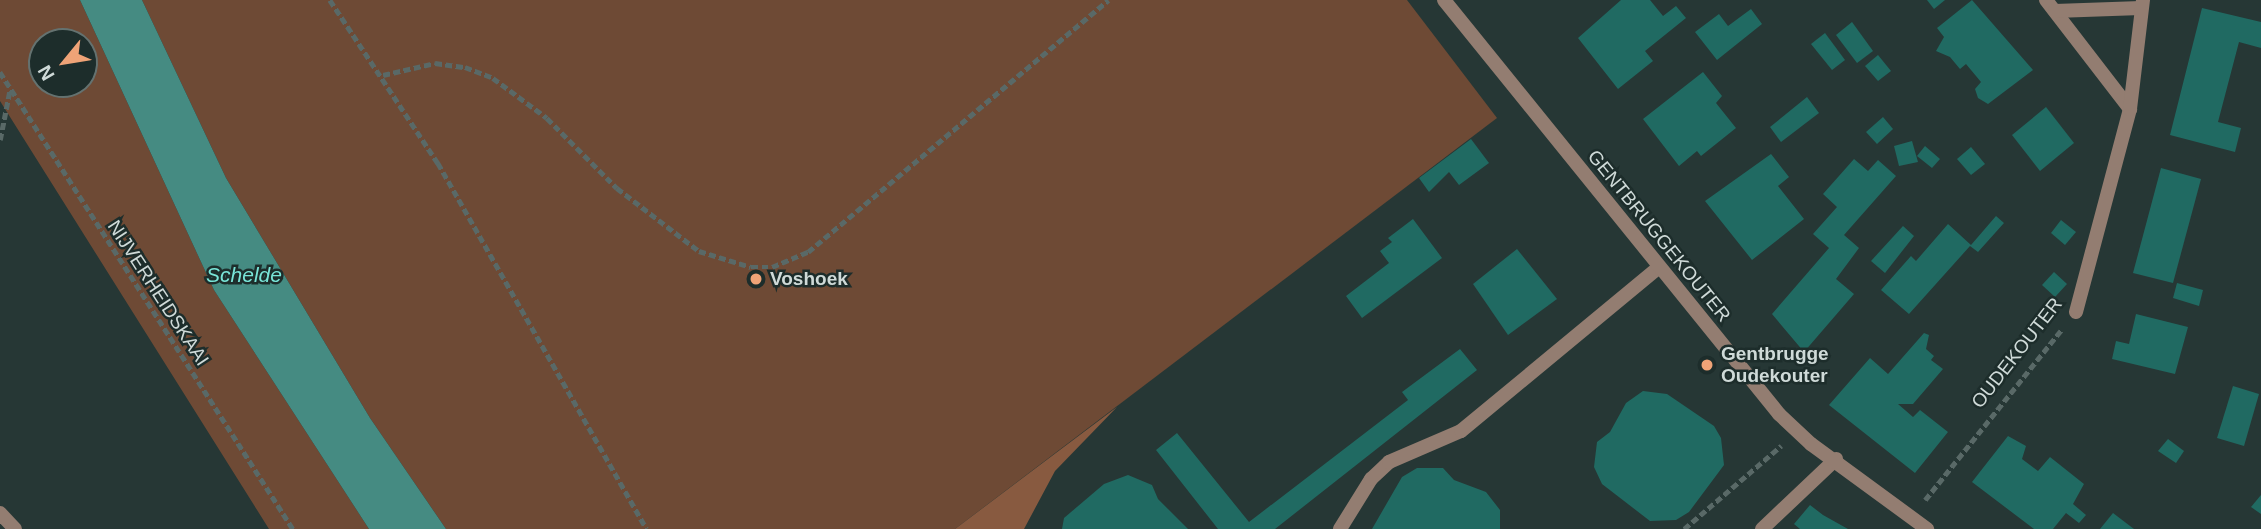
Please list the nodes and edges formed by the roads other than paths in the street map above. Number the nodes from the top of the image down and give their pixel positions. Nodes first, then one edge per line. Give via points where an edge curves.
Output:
1 (1444, 0) edge
2 (2142, 4) edge
3 (2050, 6) edge
4 (2130, 108) junction
5 (1659, 267) junction
6 (2076, 312) road end
7 (1836, 459) junction
8 (0, 513) edge
9 (15, 529) edge
10 (1340, 529) edge
11 (1762, 529) edge
12 (1927, 529) edge

1 - 5 street, GENTBRUGGEKOUTER
2 - 3 street, OUDEKOUTER
2 - 4 street, OUDEKOUTER
3 - 4 street, OUDEKOUTER
4 - 6 street, OUDEKOUTER
5 - 7 street, GENTBRUGGEKOUTER via 1798,432
5 - 10 street via 1461,431 1389,462 1371,479
7 - 11 street
7 - 12 street, GENTBRUGGEKOUTER
8 - 9 street

